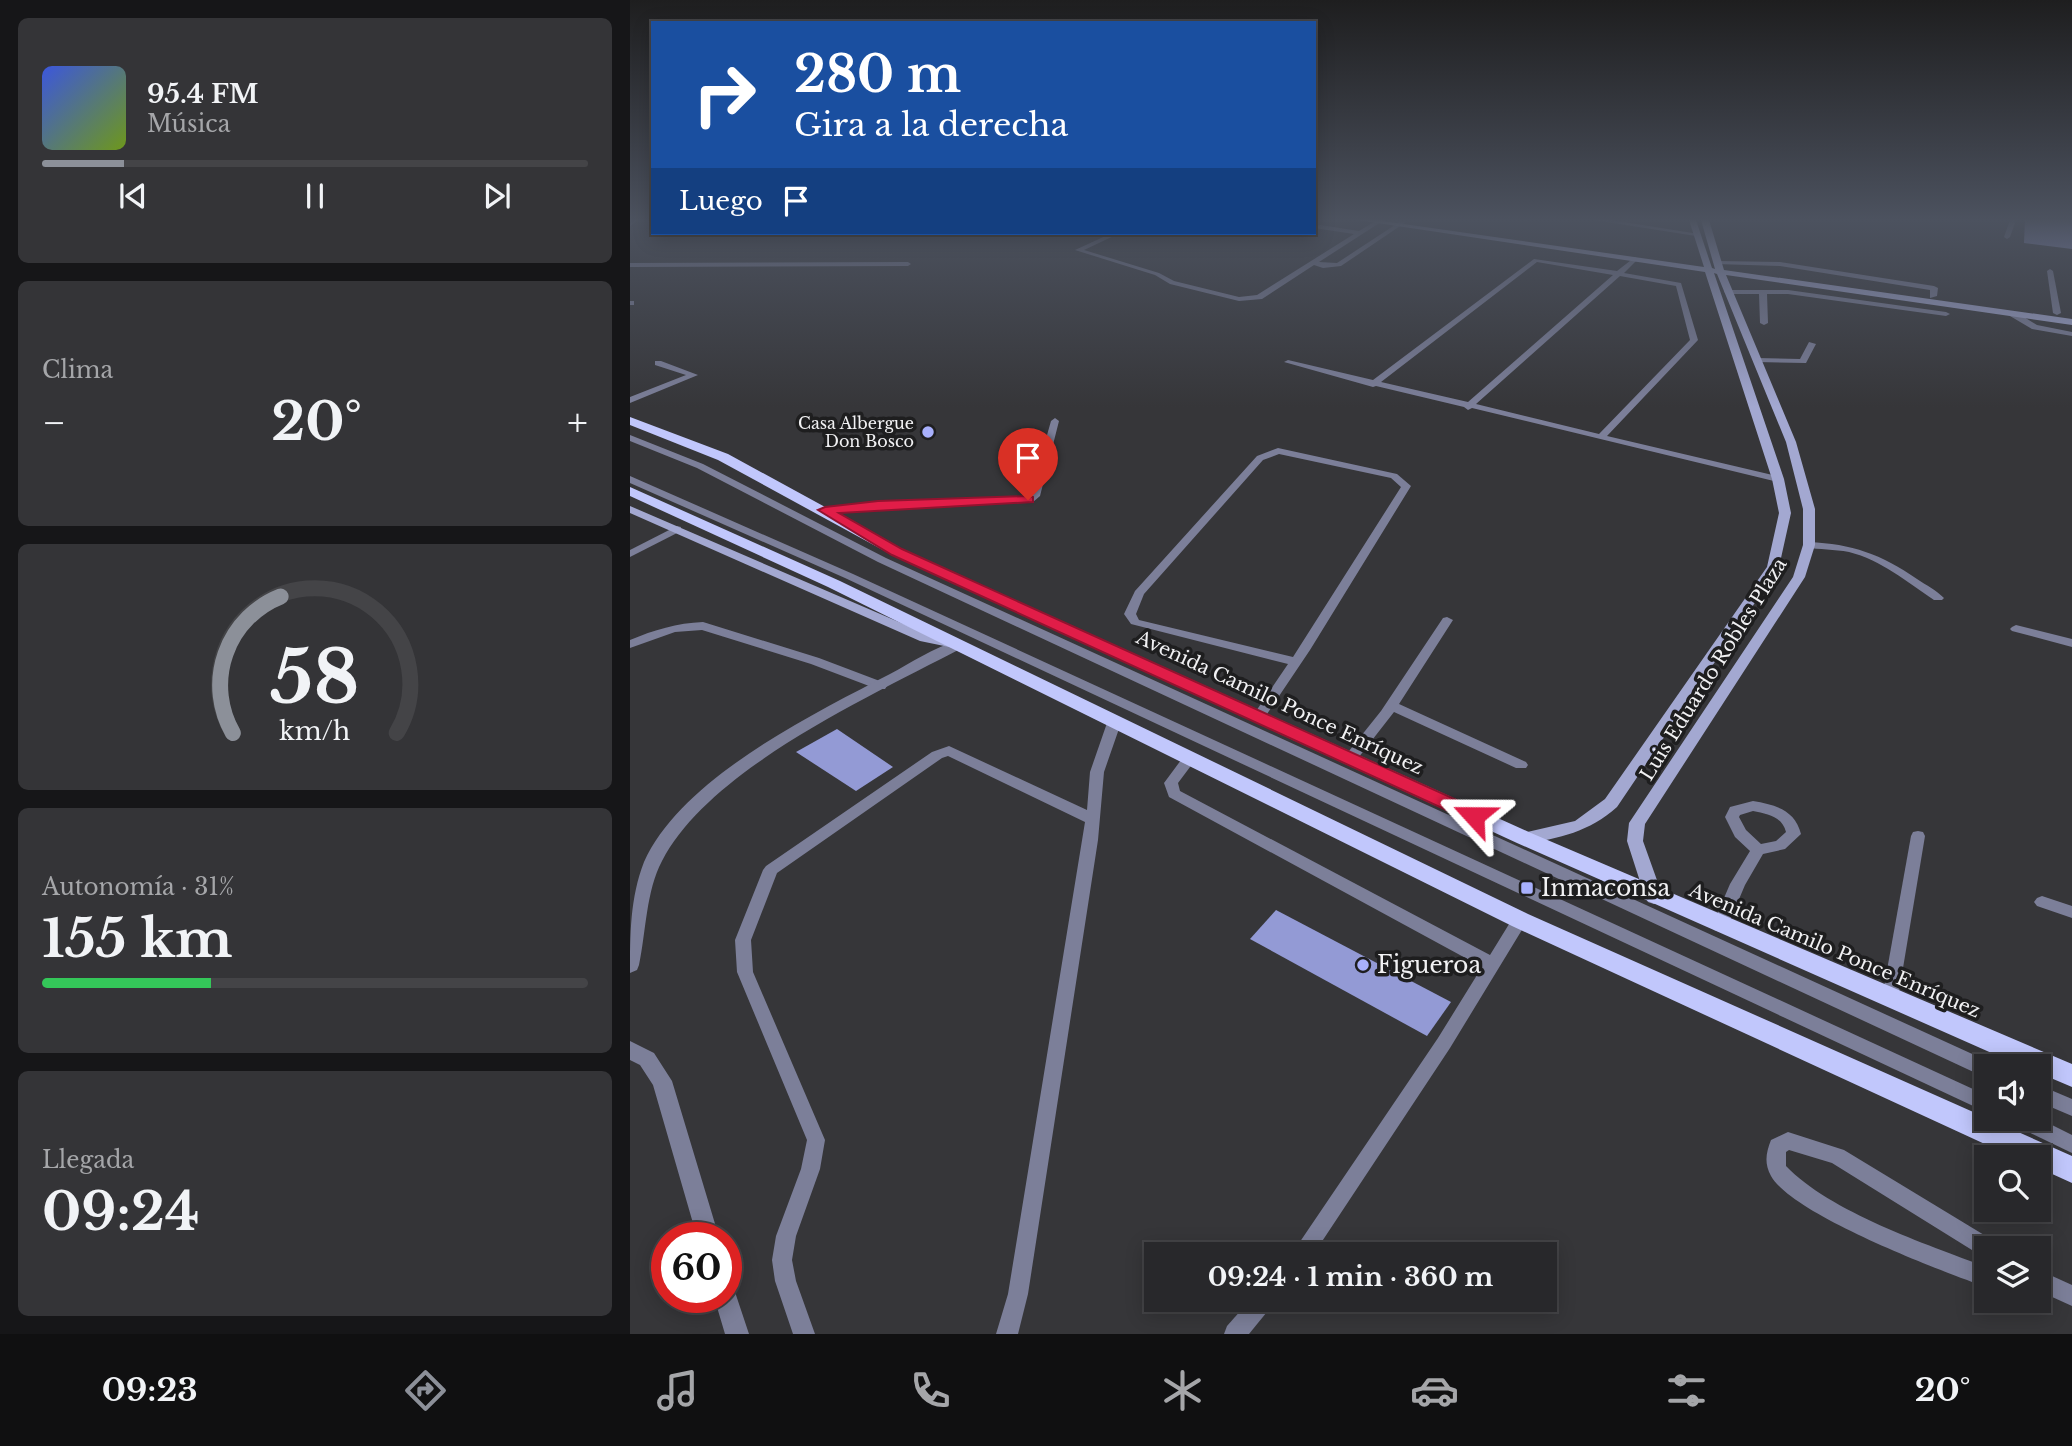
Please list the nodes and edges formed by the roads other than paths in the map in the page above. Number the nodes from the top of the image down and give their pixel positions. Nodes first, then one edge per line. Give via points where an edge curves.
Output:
1 (1171, 282) edge
2 (1281, 282) edge
3 (1507, 282) edge
4 (1610, 282) edge
5 (1666, 282) edge
6 (1719, 282) edge
7 (1723, 282) edge
8 (1811, 282) edge
9 (1829, 282) edge
10 (2052, 282) edge
11 (1728, 292) junction
12 (1763, 292) junction
13 (2057, 313) junction
14 (1946, 314) dead end
15 (2013, 314) junction
16 (2072, 316) edge
17 (2072, 322) edge
18 (1764, 323) dead end
19 (2072, 334) edge
20 (1812, 344) dead end
21 (1757, 360) junction
22 (1288, 362) dead end
23 (658, 363) dead end
24 (1373, 384) junction
25 (630, 400) edge
26 (1468, 407) junction
27 (630, 421) edge
28 (1055, 421) dead end
29 (630, 438) edge
30 (1600, 438) junction
31 (630, 479) edge
32 (1778, 479) junction
33 (630, 492) edge
34 (630, 509) edge
35 (825, 510) junction
36 (677, 529) junction
37 (1809, 545) junction
38 (630, 554) edge
39 (1938, 598) dead end
40 (1447, 620) dead end
41 (2016, 629) dead end
42 (2072, 643) edge
43 (630, 644) edge
44 (957, 645) junction
45 (1296, 662) junction
46 (881, 686) junction
47 (1391, 706) junction
48 (1258, 717) junction
49 (1114, 723) junction
50 (1189, 759) junction
51 (1350, 759) junction
52 (1521, 765) dead end
53 (1094, 820) junction
54 (1919, 836) dead end
55 (1524, 838) junction
56 (1758, 850) dead end
57 (1654, 897) junction
58 (2042, 902) dead end
59 (2072, 912) edge
60 (1520, 920) junction
61 (1720, 926) junction
62 (1492, 964) junction
63 (630, 965) edge
64 (1890, 998) junction
65 (630, 1050) edge
66 (1974, 1063) edge
67 (2072, 1076) edge
68 (1974, 1098) edge
69 (2051, 1098) edge
70 (2072, 1108) edge
71 (2045, 1131) edge
72 (2072, 1144) edge
73 (2072, 1170) edge
74 (704, 1222) edge
75 (1974, 1240) edge
76 (1310, 1242) edge
77 (1974, 1272) edge
78 (2051, 1286) edge
79 (2072, 1296) edge
80 (1254, 1312) edge
81 (731, 1313) edge
82 (737, 1334) edge
83 (804, 1334) edge
84 (1007, 1334) edge
85 (1235, 1334) edge

1 - 2 lane via 1239,299 1259,297
3 - 24 lane
4 - 26 lane
5 - 30 lane via 1681,285 1694,340
6 - 32 street, Luis Eduardo Robles Plaza
7 - 11 street, Luis Eduardo Robles Plaza
8 - 15 street
9 - 13 street
10 - 13 lane
11 - 12 lane
11 - 21 street, Luis Eduardo Robles Plaza
12 - 14 lane
12 - 18 lane
13 - 16 street
15 - 17 street
15 - 19 lane via 2035,327
20 - 21 lane via 1802,361
21 - 37 street, Luis Eduardo Robles Plaza via 1791,442 1809,509
22 - 24 lane
23 - 25 lane via 694,375
24 - 26 lane
26 - 30 lane
27 - 35 main road, Avenida Camilo Ponce Enríquez via 723,457
28 - 35 lane via 1035,496 1028,500
29 - 66 lane, Avenida Camilo Ponce Enríquez via 701,466 882,560
30 - 32 lane
31 - 68 lane via 874,587
32 - 55 street, Luis Eduardo Robles Plaza via 1785,513 1773,567 1611,803 1576,829
33 - 44 main road
34 - 36 street
35 - 48 main road, Avenida Camilo Ponce Enríquez via 897,552
36 - 38 lane
36 - 44 street via 925,638
37 - 39 lane via 1836,545 1874,555
37 - 57 street, Luis Eduardo Robles Plaza via 1799,577 1637,823 1635,841
40 - 47 lane
41 - 42 lane
43 - 46 lane via 685,625 703,626
44 - 46 street
44 - 49 main road
45 - 45 lane via 1406,486 1394,476 1278,452 1260,458 1139,593 1129,614 1135,622
45 - 48 lane
46 - 63 street via 750,761 679,822 653,861
47 - 51 lane
47 - 52 lane
48 - 51 main road, Avenida Camilo Ponce Enríquez
49 - 50 main road
49 - 53 lane via 1097,772
50 - 60 main road
50 - 62 lane via 1171,783 1174,794
51 - 55 main road, Avenida Camilo Ponce Enríquez
53 - 83 lane via 949,751 771,870 743,940 745,972 816,1140 815,1160 782,1250 783,1270
53 - 84 lane via 1018,1293
54 - 64 lane
55 - 57 main road, Avenida Camilo Ponce Enríquez
56 - 61 lane
57 - 61 main road, Avenida Camilo Ponce Enríquez
58 - 59 lane
60 - 62 lane
60 - 73 main road
61 - 64 main road, Avenida Camilo Ponce Enríquez
62 - 76 lane
64 - 67 main road, Avenida Camilo Ponce Enríquez
65 - 74 street via 647,1059 662,1081
69 - 70 lane
71 - 72 lane
75 - 77 lane via 1837,1156 1788,1141 1778,1146 1774,1161 1780,1174 1805,1195 1885,1236
78 - 79 lane
80 - 85 lane
81 - 82 street

